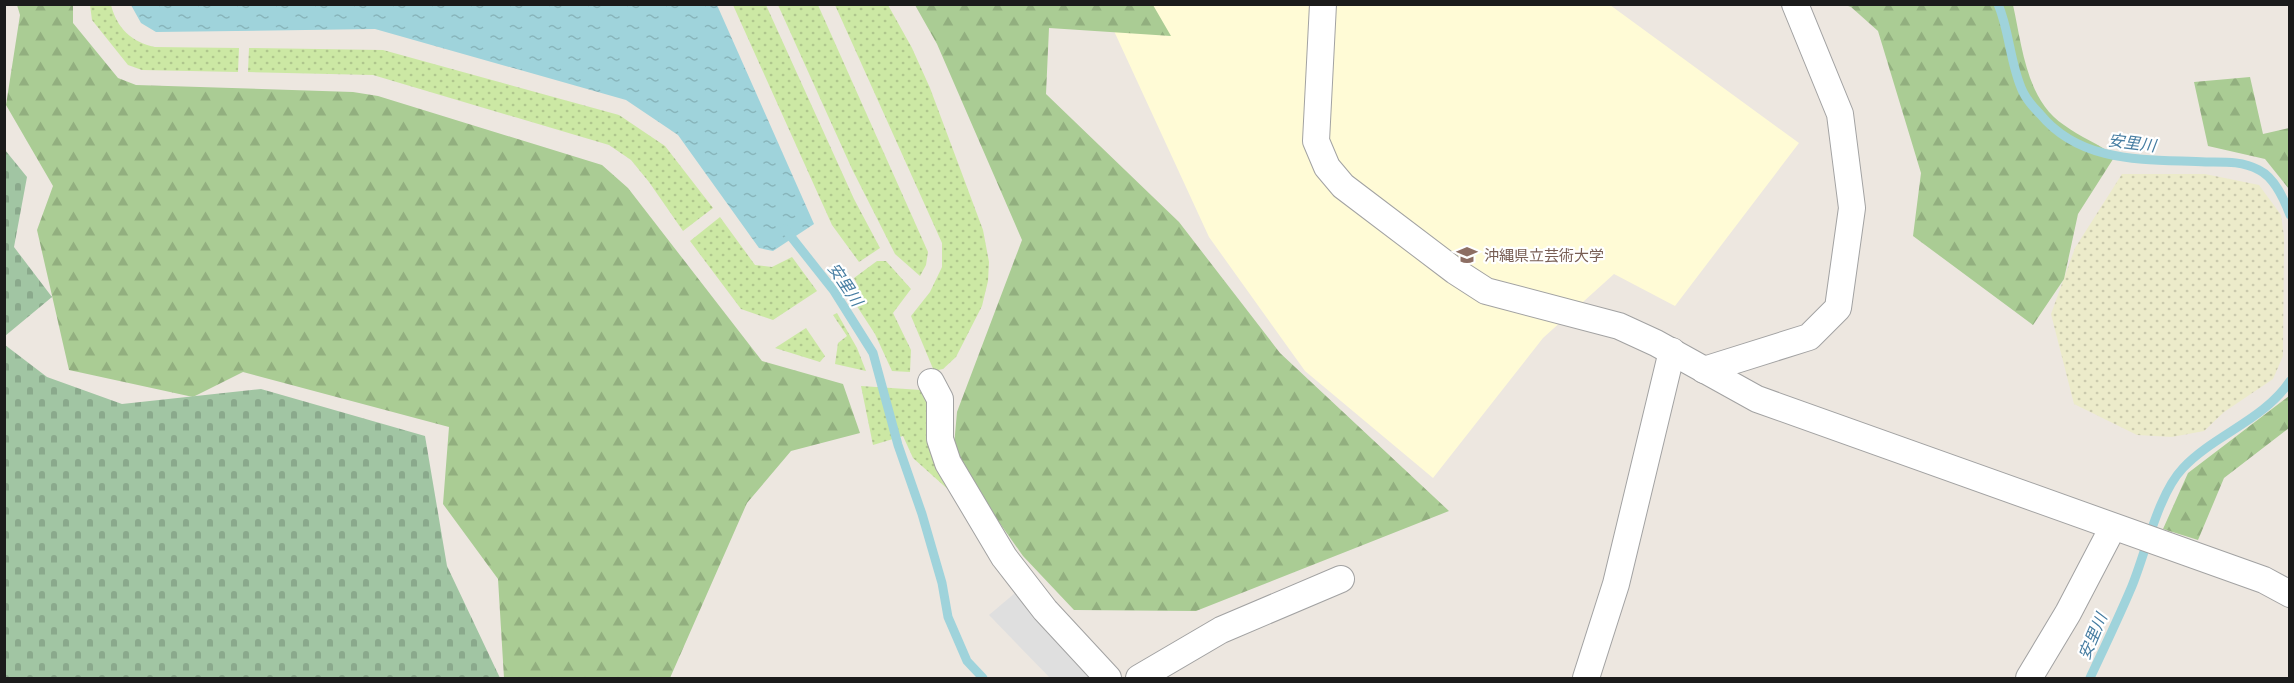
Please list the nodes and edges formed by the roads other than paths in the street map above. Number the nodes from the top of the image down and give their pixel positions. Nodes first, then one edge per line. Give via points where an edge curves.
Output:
1 (1323, 4) edge
2 (1795, 4) edge
3 (1672, 351) junction
4 (1704, 370) junction
5 (931, 382) dead end
6 (2122, 530) junction
7 (1341, 579) dead end
8 (2289, 594) edge
9 (1108, 678) edge
10 (1139, 678) edge
11 (1586, 678) edge
12 (2029, 678) edge

1 - 3 street via 1316,141 1327,167 1343,186 1486,291 1619,326
2 - 4 street via 1840,114 1852,208 1838,308 1809,338
3 - 4 street
3 - 11 street via 1616,584
4 - 6 street via 1757,399
5 - 9 street via 940,399 940,439 948,463 999,547 1045,610
6 - 8 street via 2264,580
6 - 12 street
7 - 10 street via 1221,630

